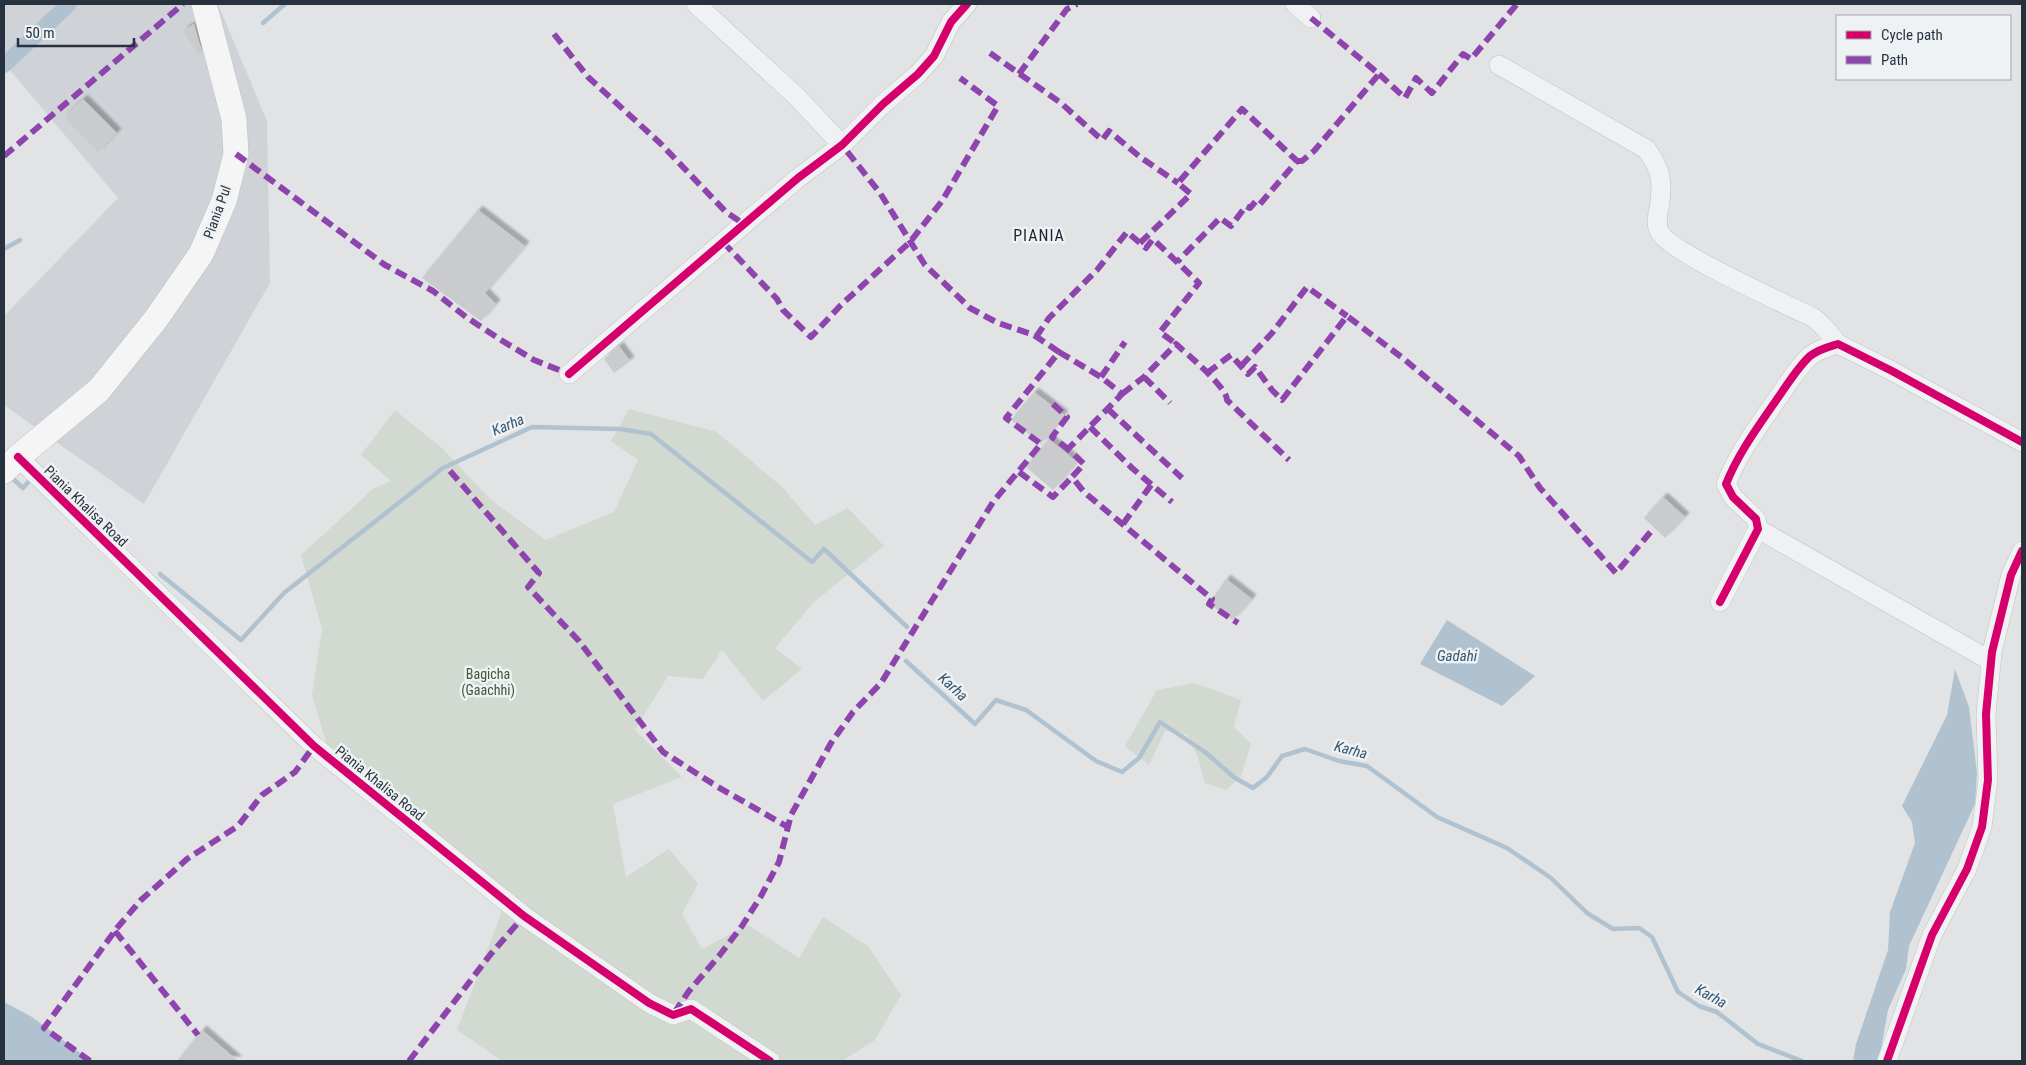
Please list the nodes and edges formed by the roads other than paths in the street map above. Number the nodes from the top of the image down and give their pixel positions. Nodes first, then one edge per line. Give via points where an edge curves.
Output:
1 (204, 4) edge
2 (696, 4) edge
3 (967, 4) edge
4 (1295, 4) edge
5 (1311, 18) dead end
6 (1499, 66) dead end
7 (842, 144) junction
8 (1838, 344) junction
9 (569, 374) dead end
10 (2022, 442) edge
11 (11, 464) edge
12 (1758, 529) junction
13 (2022, 551) edge
14 (1720, 602) dead end
15 (1991, 662) junction
16 (770, 1061) edge
17 (1887, 1061) edge

1 - 11 main road, Piania Pul via 234,119 236,154 224,201 201,254 156,319 99,390
2 - 7 street via 796,96
3 - 7 street via 951,22 934,56 918,74
4 - 5 street
6 - 8 street via 1646,149 1657,162 1662,183 1656,222 1660,233 1704,264 1814,318
7 - 9 street
8 - 10 street
8 - 12 street via 1822,348 1796,372 1732,470 1726,484 1733,497 1756,519
11 - 16 street, Piania Khalisa Road via 314,746 524,916 649,1003 673,1015 691,1009
12 - 14 street
12 - 15 street
13 - 15 street via 2011,575
15 - 17 street via 1986,714 1988,780 1982,827 1967,869 1932,936

